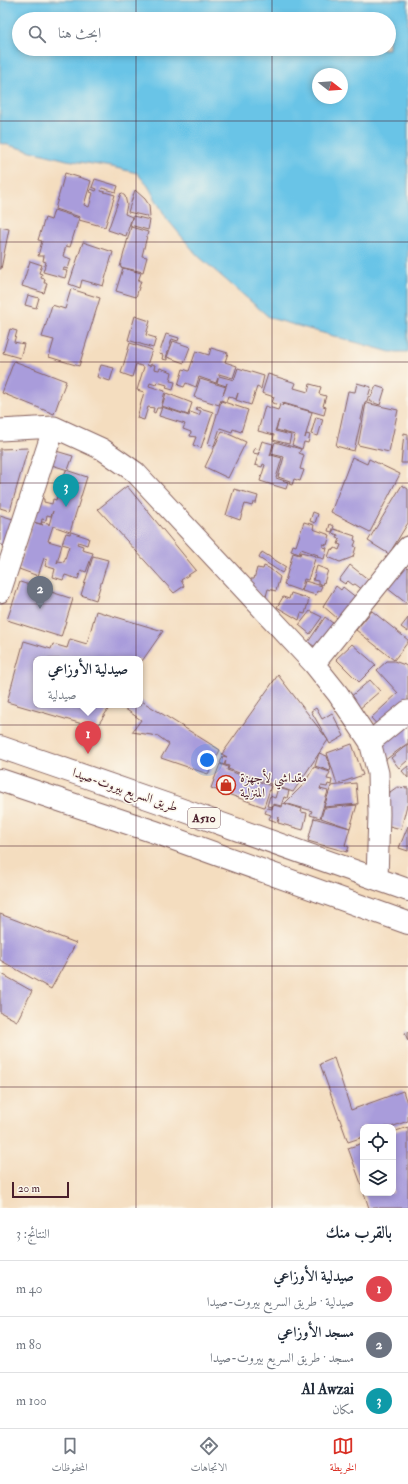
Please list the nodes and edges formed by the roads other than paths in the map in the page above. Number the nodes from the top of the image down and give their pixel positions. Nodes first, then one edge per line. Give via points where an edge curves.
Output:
1 (54, 427) junction
2 (0, 430) edge
3 (408, 547) edge
4 (0, 592) edge
5 (314, 664) junction
6 (408, 711) edge
7 (370, 742) junction
8 (0, 747) edge
9 (0, 780) edge
10 (377, 878) junction
11 (408, 891) edge
12 (408, 923) edge

1 - 2 street
1 - 4 street
1 - 5 street via 102,449 135,472
3 - 5 street
5 - 7 street
6 - 7 street
7 - 10 street via 378,773
8 - 10 highway, طريق السريع بيروت-صيدا / A510
9 - 12 highway, A510
10 - 11 highway, طريق السريع بيروت-صيدا / A510

